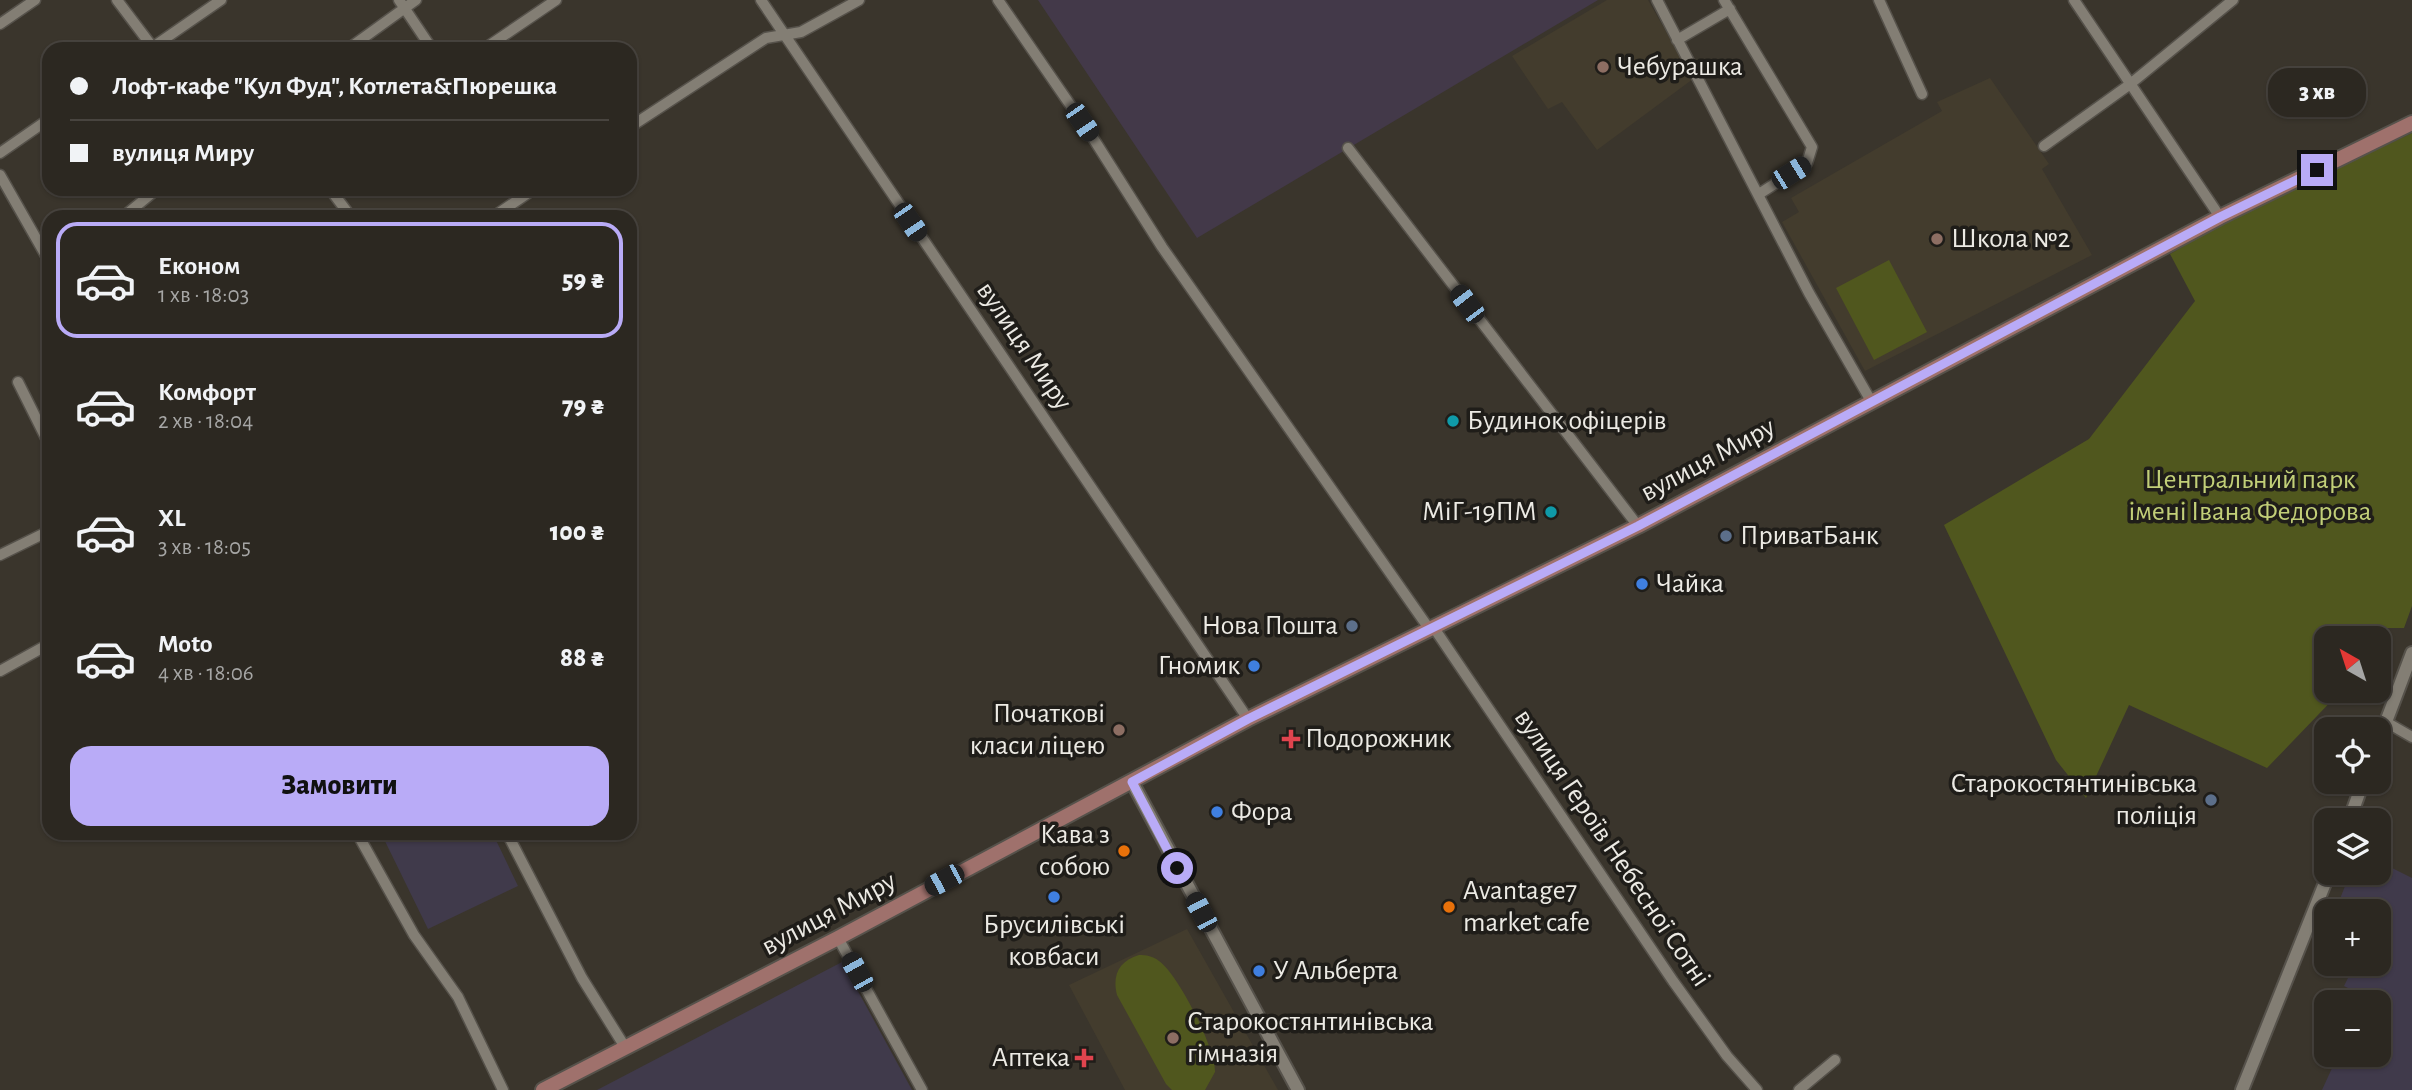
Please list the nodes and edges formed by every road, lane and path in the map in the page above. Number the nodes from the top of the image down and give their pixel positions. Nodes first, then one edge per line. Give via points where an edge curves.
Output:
1 (35, 0) edge
2 (117, 0) edge
3 (221, 0) edge
4 (416, 0) edge
5 (556, 0) edge
6 (761, 0) edge
7 (859, 0) edge
8 (998, 0) edge
9 (1657, 0) edge
10 (1879, 0) edge
11 (2074, 0) edge
12 (2233, 0) edge
13 (401, 4) edge
14 (1727, 5) edge
15 (0, 24) edge
16 (784, 35) junction
17 (1677, 40) junction
18 (148, 42) edge
19 (161, 42) edge
20 (356, 42) edge
21 (427, 42) edge
22 (494, 42) edge
23 (2129, 85) junction
24 (1922, 94) dead end
25 (637, 122) edge
26 (2412, 123) edge
27 (42, 124) edge
28 (2044, 146) dead end
29 (1348, 148) dead end
30 (0, 153) edge
31 (0, 175) edge
32 (1759, 194) junction
33 (148, 196) edge
34 (520, 196) edge
35 (131, 210) edge
36 (502, 210) edge
37 (2220, 217) junction
38 (42, 249) edge
39 (18, 382) dead end
40 (1871, 401) junction
41 (42, 430) edge
42 (1638, 526) junction
43 (42, 534) edge
44 (0, 555) edge
45 (1432, 629) junction
46 (42, 648) edge
47 (2412, 653) edge
48 (0, 671) edge
49 (2388, 717) edge
50 (1248, 719) junction
51 (2391, 725) edge
52 (2412, 737) edge
53 (1132, 782) junction
54 (361, 840) edge
55 (511, 840) edge
56 (2324, 885) edge
57 (838, 938) junction
58 (625, 1047) junction
59 (1835, 1060) dead end
60 (503, 1090) edge
61 (543, 1090) edge
62 (922, 1090) edge
63 (1298, 1090) edge
64 (1757, 1090) edge
65 (1799, 1090) edge
66 (2244, 1090) edge

1 - 15 street
2 - 18 street
3 - 19 street
4 - 13 street
5 - 22 street
6 - 16 street, вулиця Миру
7 - 16 street via 801,32
8 - 45 street, вулиця Героїв Небесної Сотні via 1161,247
9 - 17 street
10 - 24 street
11 - 23 street
12 - 23 street
13 - 20 street
13 - 21 street
14 - 17 street
14 - 32 street via 1812,147 1807,163
16 - 25 street via 766,38
16 - 50 street, вулиця Миру
17 - 32 street
23 - 28 street
23 - 37 street
26 - 37 main road, вулиця Миру
27 - 30 street
29 - 42 street
31 - 38 street
32 - 40 street
33 - 35 street
34 - 36 street
37 - 40 main road, вулиця Миру
39 - 41 street
40 - 42 main road, вулиця Миру
42 - 45 main road, вулиця Миру
43 - 44 street
45 - 50 main road, вулиця Миру
45 - 64 street, вулиця Героїв Небесної Сотні via 1674,981
46 - 48 street
47 - 49 street
50 - 53 main road, вулиця Миру
51 - 52 street
53 - 57 main road, вулиця Миру
53 - 63 street
54 - 60 street via 414,935 458,997
55 - 58 street via 582,978
56 - 66 street
57 - 58 main road, вулиця Миру
57 - 62 street
58 - 61 main road, вулиця Миру
59 - 65 street

